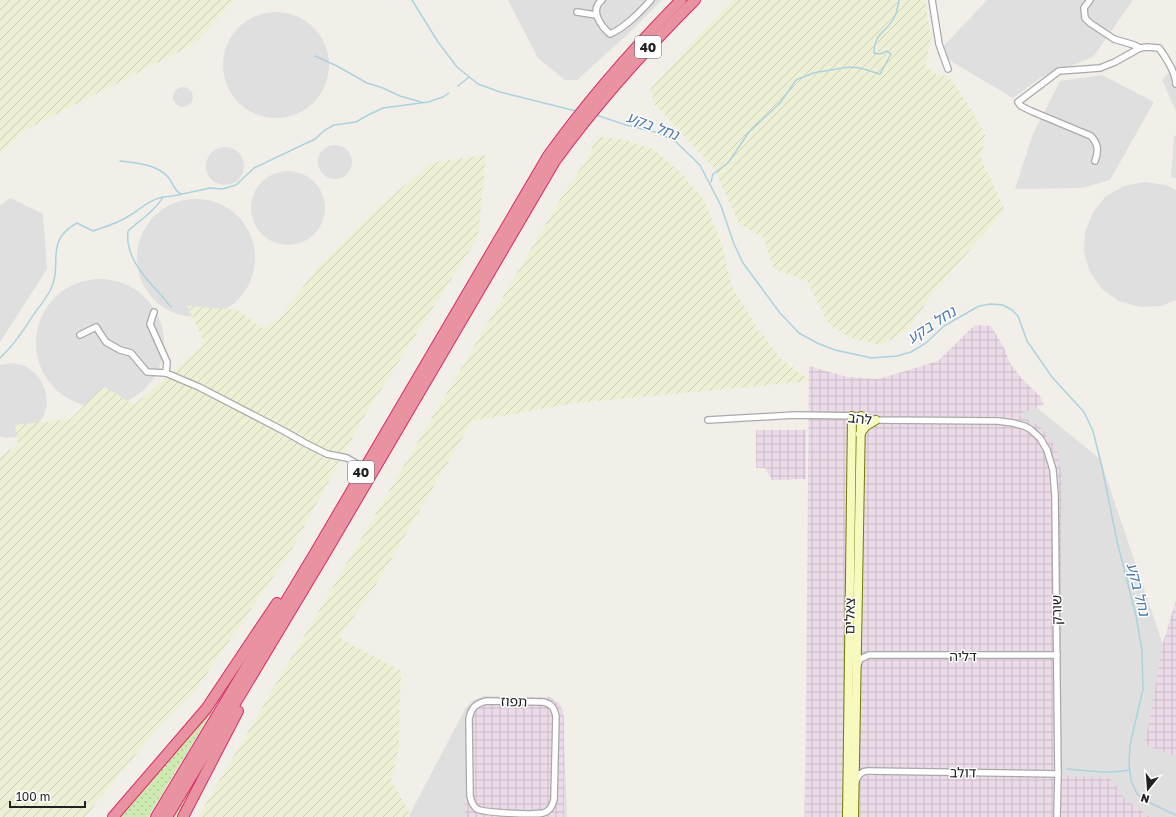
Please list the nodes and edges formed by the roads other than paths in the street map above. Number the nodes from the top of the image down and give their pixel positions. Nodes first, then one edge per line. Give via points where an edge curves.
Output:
1 (602, 0) edge
2 (651, 0) edge
3 (682, 0) edge
4 (694, 0) edge
5 (932, 0) edge
6 (1090, 0) edge
7 (578, 12) dead end
8 (596, 15) junction
9 (1140, 48) junction
10 (948, 69) dead end
11 (1176, 84) edge
12 (600, 95) junction
13 (571, 131) junction
14 (1095, 161) dead end
15 (154, 312) dead end
16 (80, 335) dead end
17 (166, 373) junction
18 (852, 416) junction
19 (861, 416) junction
20 (708, 420) dead end
21 (876, 420) junction
22 (1013, 422) joint
23 (860, 434) junction
24 (364, 468) junction
25 (346, 500) junction
26 (296, 602) junction
27 (856, 642) junction
28 (869, 655) junction
29 (1057, 655) junction
30 (856, 669) junction
31 (855, 760) junction
32 (868, 771) junction
33 (1058, 774) junction
34 (854, 784) junction
35 (512, 815) edge
36 (113, 817) edge
37 (156, 817) edge
38 (167, 817) edge
39 (183, 817) edge
40 (847, 817) edge
41 (854, 817) edge
42 (1057, 817) edge

1 - 8 street via 598,2
2 - 8 street via 622,28 610,34
3 - 12 highway, 40 via 648,33
4 - 12 highway, 40
5 - 10 street via 939,44
6 - 9 street via 1084,8 1085,18 1090,23 1114,39
7 - 8 street
9 - 11 street via 1159,48 1166,57
9 - 14 street via 1100,68 1059,71 1018,102 1031,111 1091,136 1097,142
12 - 13 highway, 40
13 - 24 highway, 40 via 548,156 526,191
13 - 26 highway, 40
15 - 17 street via 150,324 167,362
16 - 17 street via 96,327 106,342 131,353 147,372
17 - 24 street via 247,412 305,444 327,454 347,458
18 - 19 street, להב
18 - 20 street, להב via 794,415
18 - 40 street, צאלים
19 - 21 street, להב
19 - 23 street, צאלים
21 - 22 street, להב
21 - 23 street via 866,426
22 - 29 street, שורק via 1030,429 1040,438 1052,462 1055,496
23 - 27 street, צאלים
24 - 25 highway, 40
25 - 36 highway via 206,709
25 - 37 highway, 40
26 - 38 highway, 40
26 - 39 highway
27 - 28 street via 860,650
27 - 30 street, צאלים
28 - 29 street, דליה
28 - 30 street via 860,659
29 - 33 street, שורק
30 - 31 street, צאלים
31 - 32 street via 859,767
31 - 34 street, צאלים
32 - 33 street, דולב
32 - 34 street via 858,776
33 - 42 street, שורק
34 - 41 street, צאלים
35 - 35 street, תפוז via 482,811 472,803 470,714 475,705 487,701 550,704 556,716 553,805 543,813

